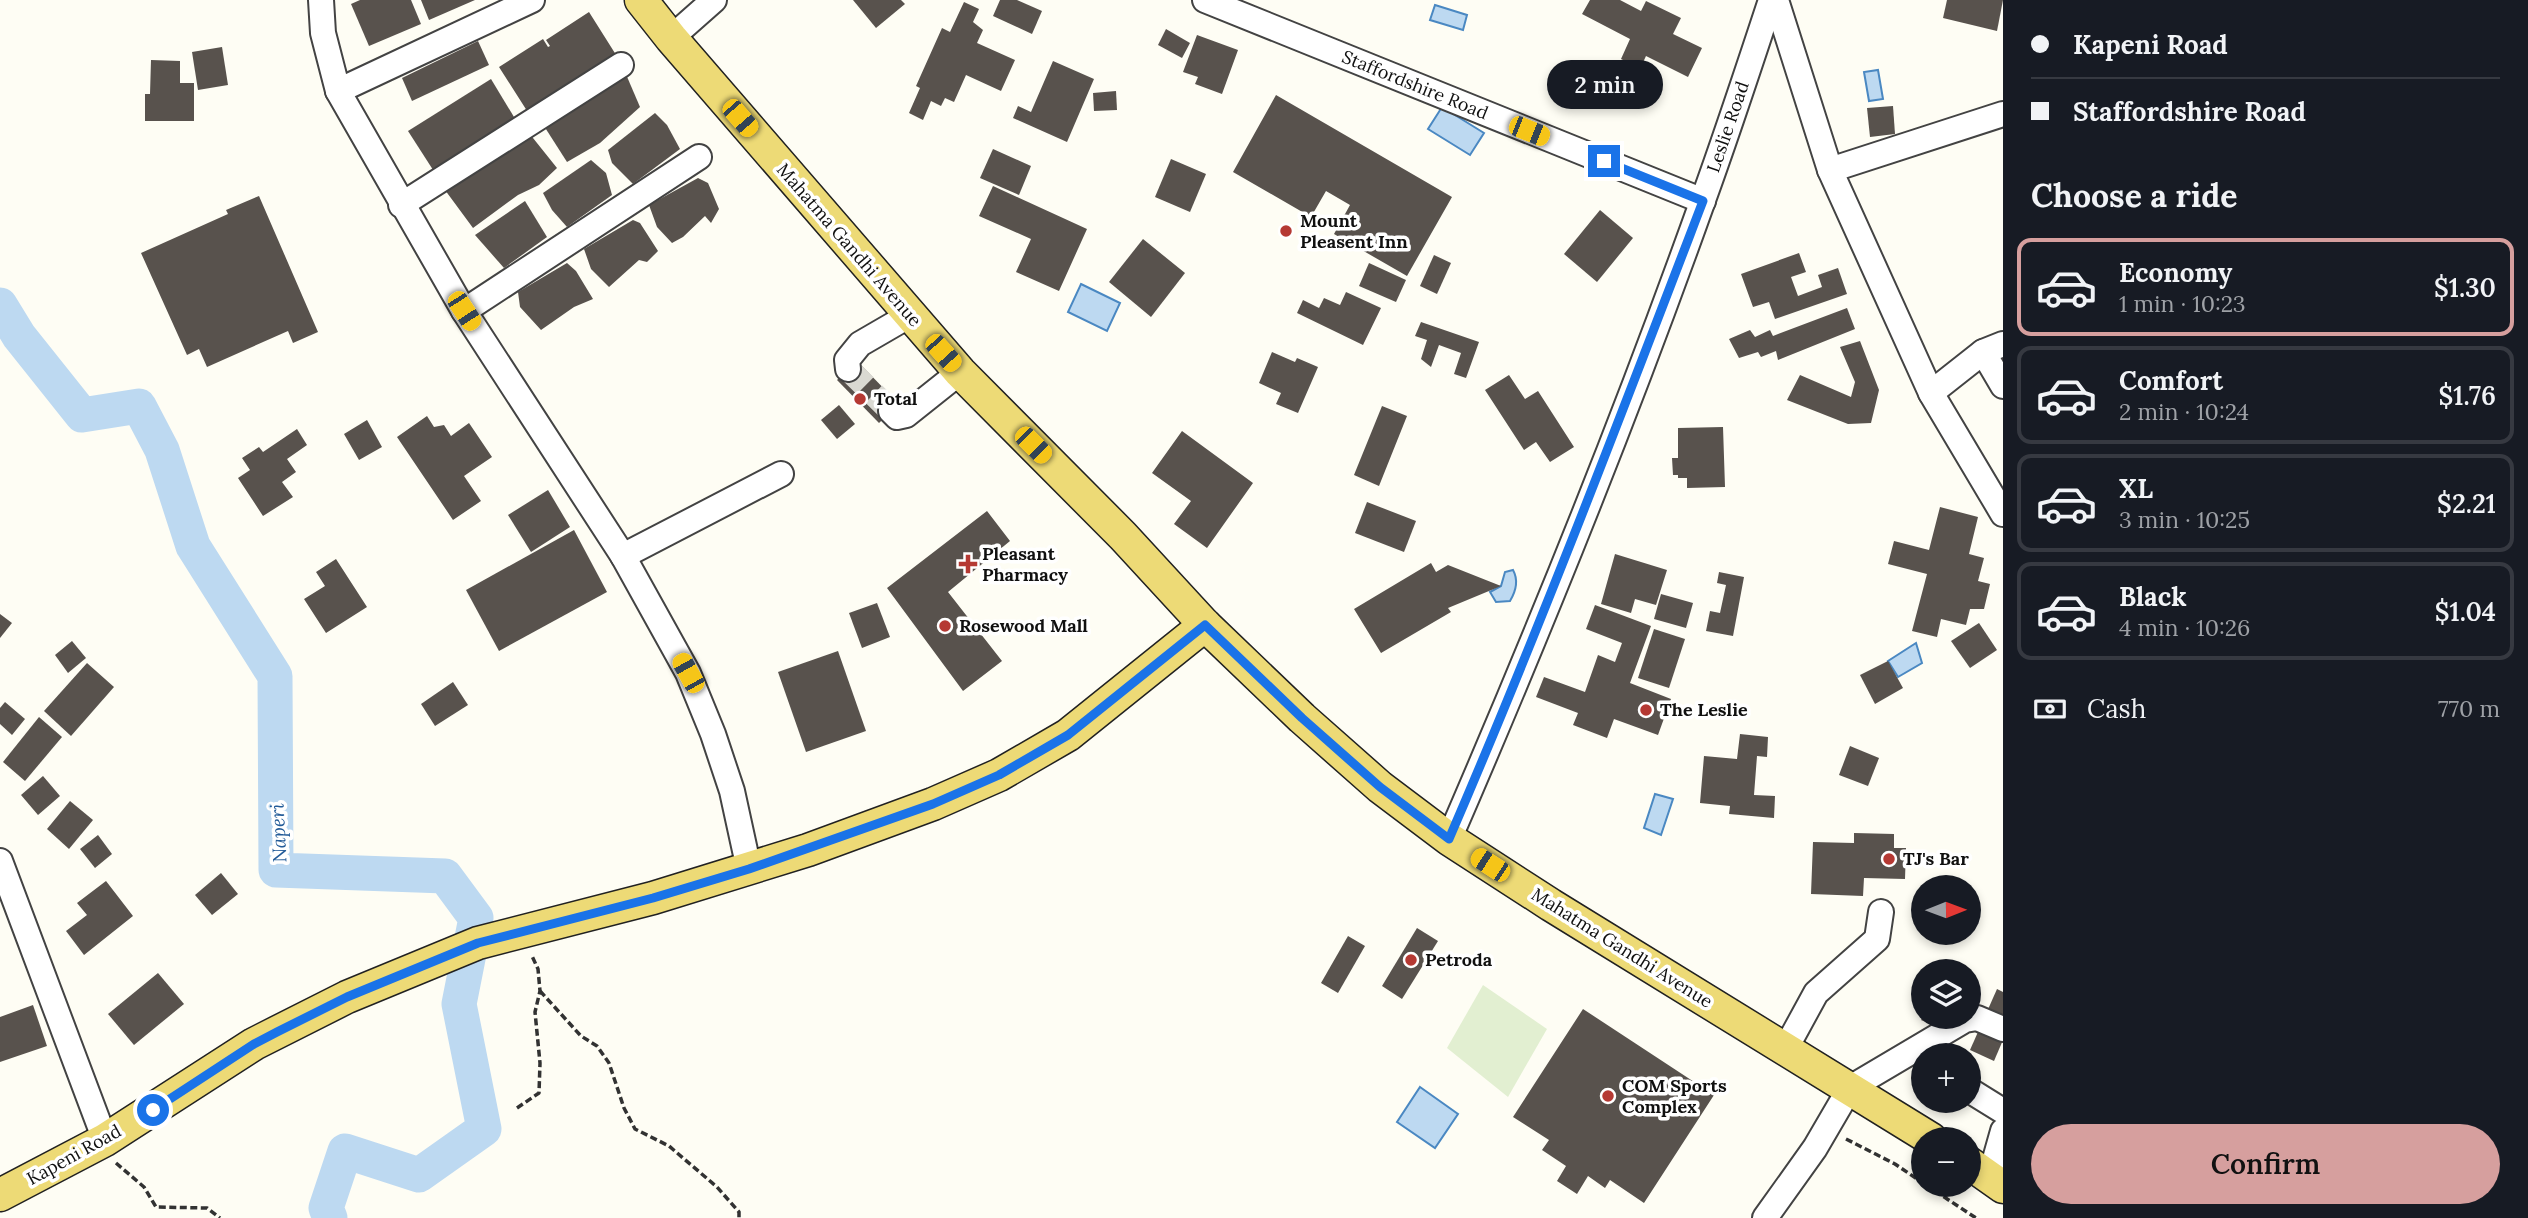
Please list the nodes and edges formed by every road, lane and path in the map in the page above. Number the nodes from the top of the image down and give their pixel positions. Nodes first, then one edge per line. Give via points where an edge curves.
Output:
1 (321, 0) edge
2 (532, 0) edge
3 (641, 0) edge
4 (714, 0) edge
5 (1205, 0) edge
6 (1773, 0) edge
7 (671, 38) junction
8 (621, 65) dead end
9 (338, 92) junction
10 (1997, 121) edge
11 (699, 157) dead end
12 (1830, 170) junction
13 (1703, 201) junction
14 (401, 205) junction
15 (464, 311) junction
16 (909, 315) junction
17 (1993, 348) edge
18 (848, 369) dead end
19 (960, 372) junction
20 (2003, 386) edge
21 (1931, 393) junction
22 (891, 411) dead end
23 (781, 474) dead end
24 (2003, 514) edge
25 (623, 556) junction
26 (1205, 625) junction
27 (1449, 839) junction
28 (0, 861) edge
29 (749, 869) junction
30 (1881, 912) dead end
31 (519, 933) junction
32 (540, 991) junction
33 (2003, 1029) edge
34 (1935, 1043) edge
35 (1786, 1048) junction
36 (1911, 1060) edge
37 (1850, 1088) junction
38 (1981, 1097) edge
39 (517, 1108) dead end
40 (2003, 1111) edge
41 (1912, 1127) edge
42 (1826, 1129) junction
43 (2003, 1130) edge
44 (105, 1140) junction
45 (1911, 1175) edge
46 (1987, 1176) edge
47 (0, 1195) edge
48 (1944, 1197) edge
49 (1768, 1217) edge
50 (220, 1218) edge
51 (739, 1218) edge
52 (1976, 1218) edge

1 - 9 street via 323,33
2 - 9 street
3 - 7 main road, Mahatma Gandhi Avenue
4 - 7 street
5 - 13 street, Staffordshire Road
6 - 12 street
6 - 13 street, Leslie Road
7 - 16 main road, Mahatma Gandhi Avenue
8 - 14 street
9 - 14 street
10 - 12 street
11 - 15 street
12 - 21 street
13 - 27 street, Leslie Road via 1588,503
14 - 15 street
15 - 25 street
16 - 18 street via 860,344 847,360
16 - 19 main road, Mahatma Gandhi Avenue
17 - 20 street
17 - 21 street
19 - 22 street via 906,415 897,418
19 - 26 main road, Mahatma Gandhi Avenue
21 - 24 street
23 - 25 street
25 - 29 street via 688,673 713,733 732,791
26 - 27 main road, Mahatma Gandhi Avenue via 1380,787
26 - 29 main road, Kapeni Road via 1068,735 999,775 933,804
27 - 35 main road, Mahatma Gandhi Avenue
28 - 44 street
29 - 31 main road, Kapeni Road
30 - 35 street via 1877,939 1816,993
31 - 32 path via 538,969
31 - 44 main road, Kapeni Road via 478,943 347,997 254,1044
32 - 39 path via 535,1012 539,1093
32 - 51 path via 609,1063 635,1129 669,1146 739,1212
33 - 34 street via 1978,1017 1965,1020
35 - 37 main road, Mahatma Gandhi Avenue
36 - 37 street
37 - 41 main road, Mahatma Gandhi Avenue
37 - 42 street
38 - 40 street
42 - 45 path
42 - 49 street
43 - 46 street
44 - 47 main road, Kapeni Road
44 - 50 path via 113,1161 144,1186 156,1207 207,1208
48 - 52 path

